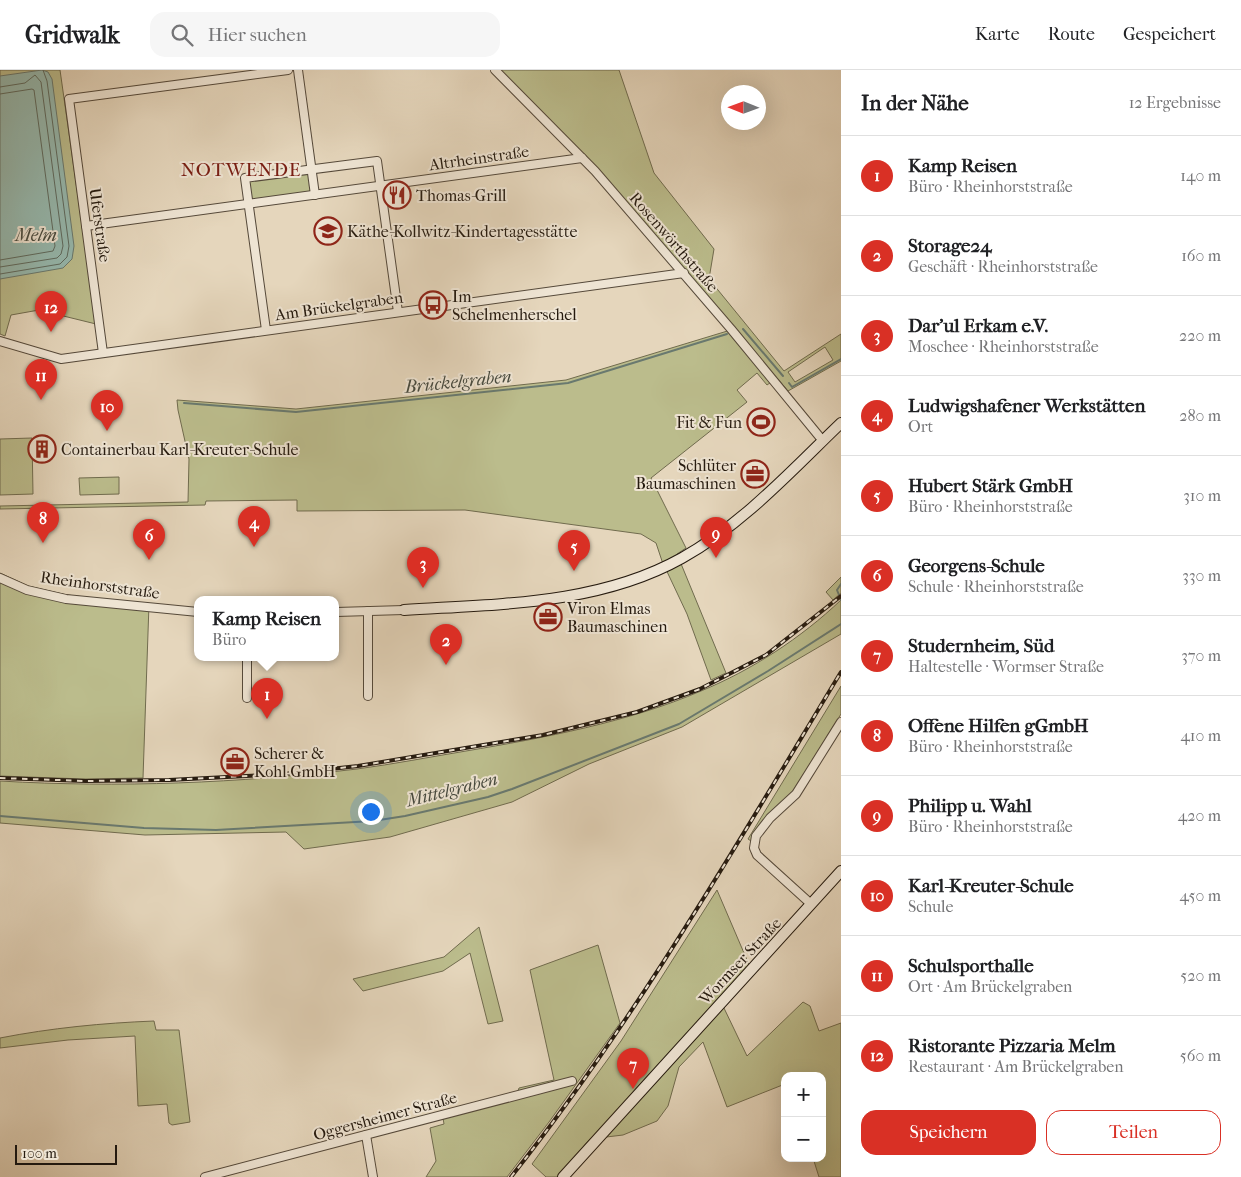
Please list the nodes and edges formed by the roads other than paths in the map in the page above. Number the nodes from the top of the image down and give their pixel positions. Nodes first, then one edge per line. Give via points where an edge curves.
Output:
1 (288, 70) edge
2 (298, 70) edge
3 (495, 70) edge
4 (582, 158) junction
5 (311, 170) junction
6 (380, 186) junction
7 (315, 195) junction
8 (248, 204) junction
9 (86, 226) junction
10 (684, 273) junction
11 (398, 312) junction
12 (266, 330) junction
13 (0, 341) edge
14 (103, 353) junction
15 (841, 423) edge
16 (822, 441) junction
17 (0, 578) edge
18 (404, 610) joint
19 (368, 611) junction
20 (194, 612) edge
21 (339, 612) edge
22 (247, 661) edge
23 (368, 696) dead end
24 (247, 698) dead end
25 (841, 722) edge
26 (840, 877) edge
27 (811, 904) junction
28 (572, 1081) dead end
29 (366, 1135) junction
30 (232, 1174) edge
31 (204, 1177) edge
32 (373, 1177) edge
33 (563, 1177) edge

1 - 9 street, Uferstraße via 70,99
2 - 5 street
3 - 4 street, Rosenwörthstraße
4 - 6 street, Altrheinstraße
4 - 10 street, Rosenwörthstraße
5 - 6 street via 377,161
5 - 7 street
5 - 8 street via 245,178
6 - 7 street, Altrheinstraße
6 - 11 street
7 - 8 street, Altrheinstraße
8 - 9 street, Altrheinstraße
8 - 12 street
9 - 14 street, Uferstraße
10 - 11 street, Am Brückelgraben
10 - 16 street, Rosenwörthstraße
11 - 12 street, Am Brückelgraben
12 - 14 street, Am Brückelgraben
13 - 14 street, Am Brückelgraben via 61,359
15 - 16 street
16 - 18 street via 748,511 704,545 662,568 604,588 559,598
17 - 20 street, Rheinhorststraße via 27,590 66,599
18 - 19 street
19 - 21 street
19 - 23 street
22 - 24 street
25 - 27 street via 796,794 770,818 754,842 757,854
26 - 27 street, Wormser Straße
27 - 33 street, Wormser Straße
28 - 29 street, Oggersheimer Straße
29 - 30 street, Oggersheimer Straße
29 - 32 street
30 - 31 street, Oggersheimer Straße

